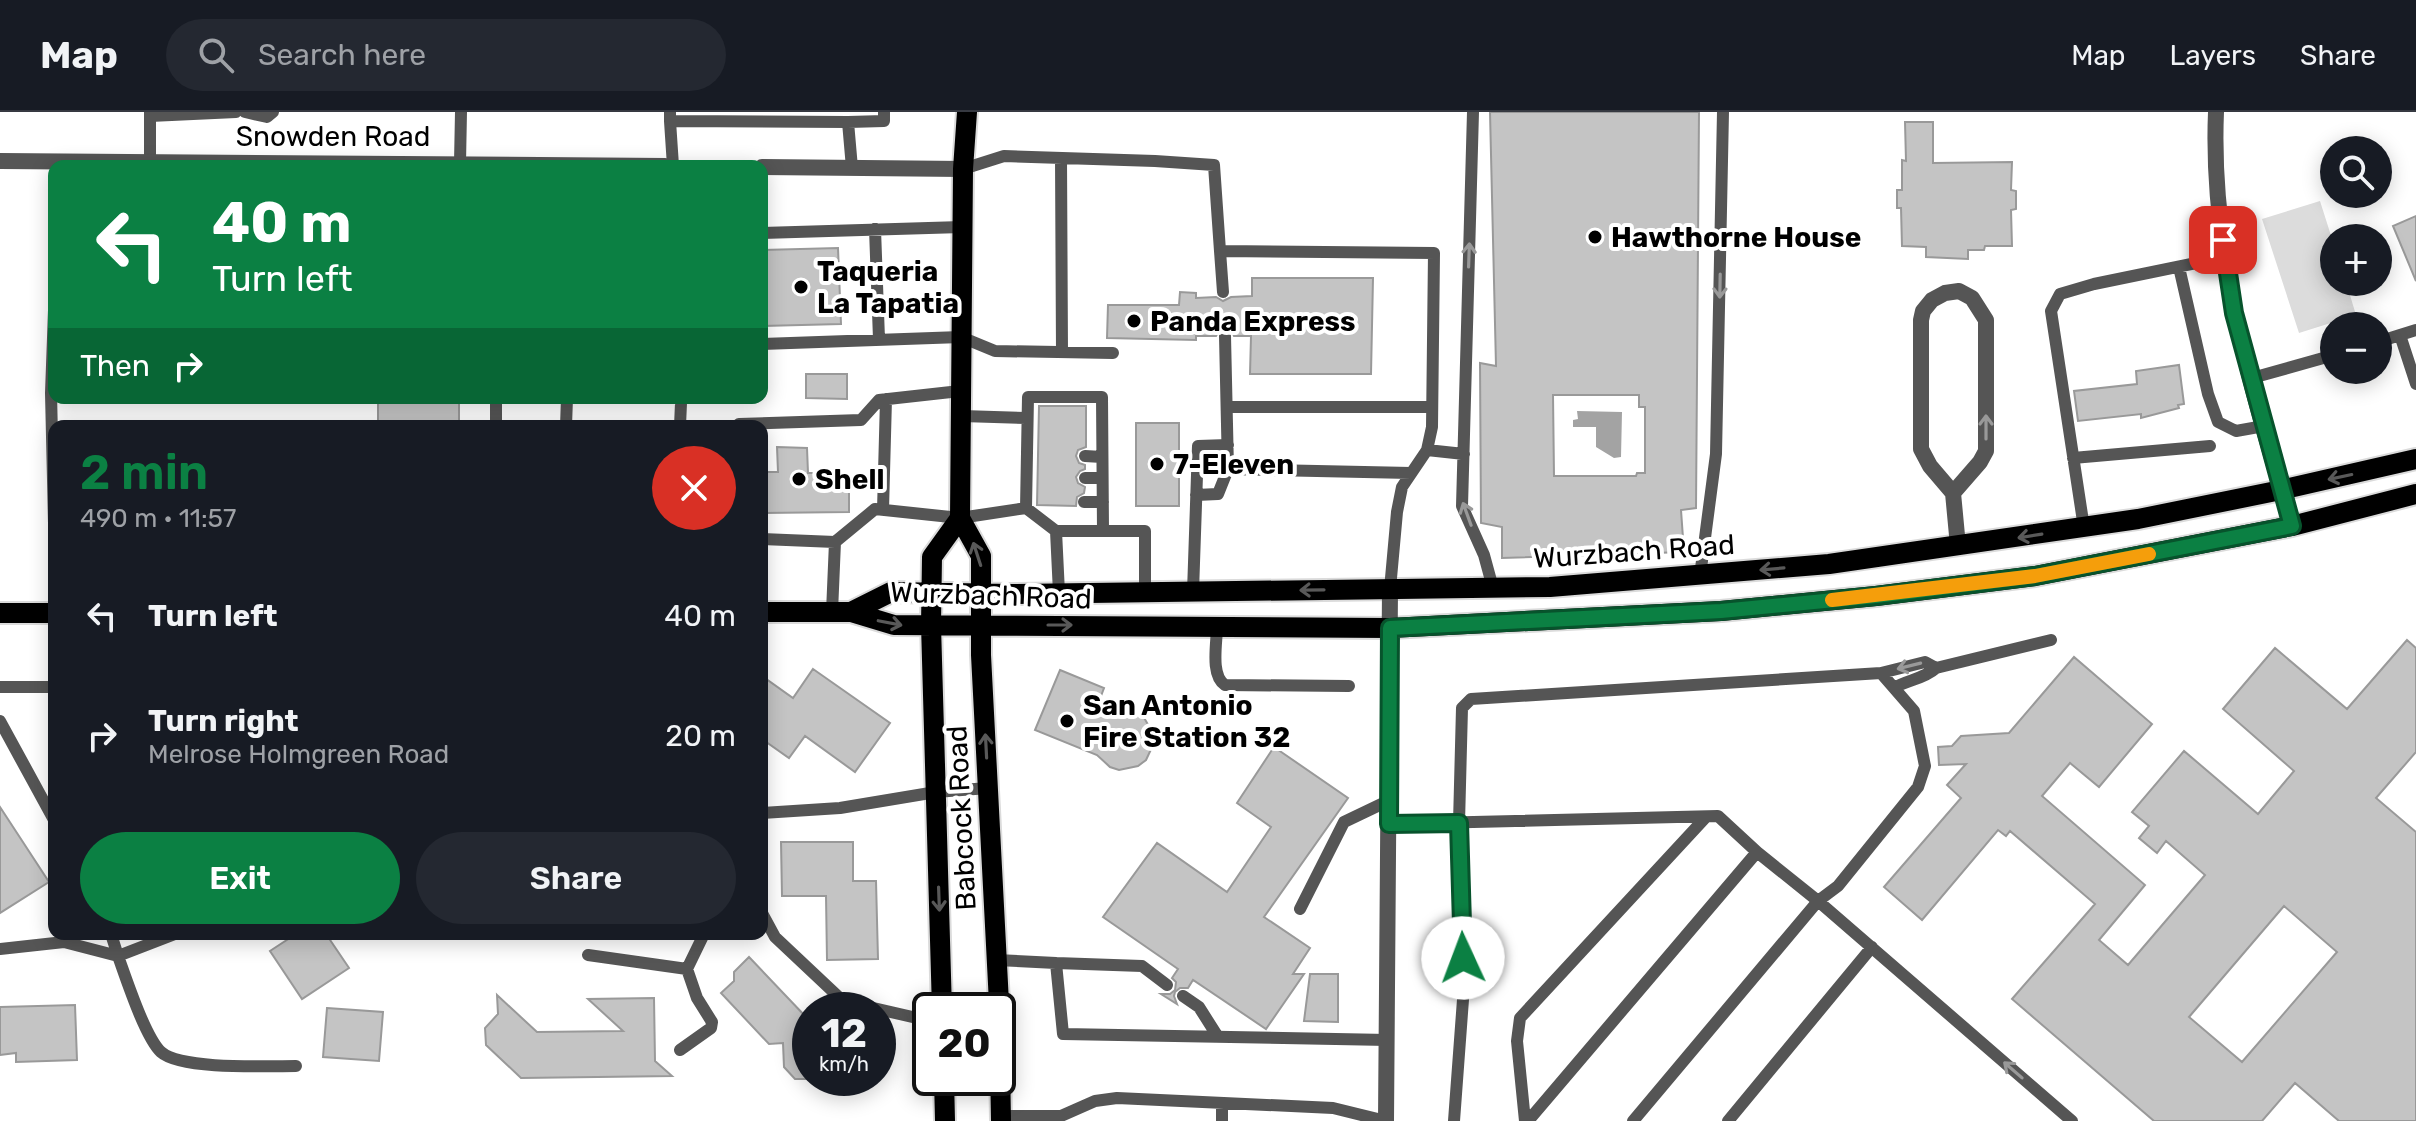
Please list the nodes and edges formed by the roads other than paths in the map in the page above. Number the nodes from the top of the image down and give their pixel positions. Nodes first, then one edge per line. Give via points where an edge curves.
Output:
1 (236, 112) edge
2 (245, 112) edge
3 (273, 112) edge
4 (461, 112) edge
5 (884, 112) edge
6 (967, 112) edge
7 (1473, 112) edge
8 (1723, 112) edge
9 (2216, 112) edge
10 (150, 114) edge
11 (670, 116) edge
12 (848, 122) junction
13 (1061, 158) junction
14 (150, 160) edge
15 (460, 160) edge
16 (673, 160) edge
17 (0, 161) edge
18 (48, 162) edge
19 (768, 167) edge
20 (852, 168) junction
21 (963, 169) junction
22 (962, 227) junction
23 (875, 229) junction
24 (768, 233) edge
25 (1220, 251) junction
26 (2225, 257) junction
27 (2179, 267) junction
28 (1223, 292) dead end
29 (2416, 330) edge
30 (2400, 335) junction
31 (1225, 336) dead end
32 (961, 337) junction
33 (2392, 338) edge
34 (879, 339) junction
35 (768, 344) edge
36 (1062, 352) junction
37 (1113, 353) dead end
38 (2320, 359) edge
39 (2252, 378) junction
40 (2416, 384) edge
41 (960, 391) junction
42 (886, 399) junction
43 (1227, 407) junction
44 (1432, 407) junction
45 (1086, 411) dead end
46 (1102, 411) junction
47 (962, 416) junction
48 (1031, 418) junction
49 (768, 423) edge
50 (2264, 426) junction
51 (1086, 431) dead end
52 (1102, 432) junction
53 (1228, 445) junction
54 (2210, 446) dead end
55 (1427, 450) junction
56 (1464, 454) junction
57 (1085, 456) dead end
58 (1102, 457) junction
59 (2073, 458) junction
60 (2416, 459) edge
61 (1228, 469) junction
62 (1411, 473) junction
63 (1085, 478) dead end
64 (1102, 478) junction
65 (2281, 490) junction
66 (1953, 493) junction
67 (2416, 494) edge
68 (1196, 495) junction
69 (1084, 502) dead end
70 (1103, 502) junction
71 (1030, 503) junction
72 (883, 510) junction
73 (960, 518) junction
74 (2292, 526) junction
75 (2084, 528) junction
76 (1103, 530) junction
77 (1056, 531) junction
78 (768, 539) edge
79 (835, 542) junction
80 (1958, 546) junction
81 (1700, 576) junction
82 (1493, 588) junction
83 (1390, 589) junction
84 (932, 592) junction
85 (1145, 592) junction
86 (1193, 592) junction
87 (982, 593) junction
88 (1059, 593) junction
89 (768, 612) edge
90 (842, 612) junction
91 (0, 613) edge
92 (48, 613) edge
93 (931, 625) junction
94 (982, 625) junction
95 (1217, 626) junction
96 (1390, 628) junction
97 (2051, 640) dead end
98 (1936, 668) junction
99 (1881, 673) junction
100 (1349, 686) dead end
101 (0, 687) edge
102 (48, 687) edge
103 (1894, 688) junction
104 (0, 721) edge
105 (988, 788) junction
106 (936, 792) junction
107 (1390, 800) junction
108 (48, 809) edge
109 (768, 813) edge
110 (1706, 817) junction
111 (1459, 823) junction
112 (1389, 824) junction
113 (1757, 852) junction
114 (1818, 901) junction
115 (1300, 909) dead end
116 (768, 925) edge
117 (113, 940) edge
118 (159, 940) edge
119 (701, 940) edge
120 (1872, 947) junction
121 (0, 949) edge
122 (588, 955) dead end
123 (118, 956) junction
124 (996, 960) junction
125 (1056, 963) junction
126 (687, 969) junction
127 (1167, 985) dead end
128 (942, 992) edge
129 (1183, 996) dead end
130 (912, 1017) edge
131 (1218, 1037) junction
132 (1388, 1040) junction
133 (680, 1050) dead end
134 (296, 1066) dead end
135 (944, 1096) edge
136 (1222, 1103) junction
137 (1274, 1105) junction
138 (1333, 1115) edge
139 (1001, 1118) edge
140 (945, 1121) edge
141 (1222, 1121) edge
142 (1274, 1121) edge
143 (1386, 1121) edge
144 (1454, 1121) edge
145 (1526, 1121) edge
146 (1633, 1121) edge
147 (1728, 1121) edge
148 (2072, 1121) edge

1 - 10 lane
2 - 3 lane via 267,117
4 - 15 lane
5 - 12 lane via 884,121
6 - 21 main road
56 -> 7 lane
8 -> 81 lane via 1716,454
9 - 26 street
10 - 14 lane
11 - 12 lane
11 - 16 lane
12 - 20 lane
13 - 21 lane via 1004,156
13 - 25 lane via 1214,165
13 - 36 lane
17 - 18 street, Snowden Road
19 - 20 street
20 - 21 street
21 - 22 main road
22 - 23 lane
22 - 32 main road
23 - 24 lane
23 - 34 lane
25 - 28 lane
25 - 44 lane via 1434,253
26 - 27 lane
26 - 39 street
27 - 50 lane via 2218,422 2236,431
27 - 59 lane via 2060,294 2051,311
29 - 30 lane
30 - 33 lane
30 - 40 lane
31 - 43 lane
32 - 34 lane
32 - 36 lane via 995,351
32 - 41 main road
34 - 35 lane
36 - 37 lane
38 - 39 lane
39 - 50 street
41 - 42 lane
41 - 47 main road
42 - 49 lane via 861,420
42 - 72 lane
43 - 44 lane
43 - 53 lane
44 - 55 lane
45 - 46 lane
46 - 48 lane via 1102,397 1028,397
46 - 52 lane
47 - 48 lane
47 - 73 main road
48 - 71 lane
50 - 65 street
51 - 52 lane
52 - 58 lane
53 - 61 lane
53 - 68 lane via 1198,446
54 - 59 lane
55 - 56 lane
55 - 62 lane
82 -> 56 lane via 1462,506
57 - 58 lane
58 - 64 lane
59 - 75 lane
60 -> 65 main road, Wurzbach Road
61 - 62 lane
61 - 68 lane via 1218,494
62 - 83 lane via 1397,512
63 - 64 lane
64 - 70 lane
65 - 74 street
65 - 75 main road, Wurzbach Road
66 -> 66 street via 1986,451 1986,320 1972,298 1959,291 1932,300 1921,320 1921,449
66 - 80 street
67 - 74 main road, Wurzbach Road
68 - 86 lane
69 - 70 lane
70 - 76 lane
71 - 73 lane
71 - 77 lane
72 - 73 lane
72 - 79 lane via 875,509
73 - 84 main road, Babcock Road via 932,557
87 -> 73 main road, Babcock Road via 981,556
74 - 96 main road, Wurzbach Road via 2035,576 1876,596 1721,611
75 -> 80 main road, Wurzbach Road
76 - 77 lane
76 - 85 lane via 1145,531
77 - 88 lane
78 - 79 lane
79 - 90 lane
80 -> 81 main road, Wurzbach Road
81 - 82 main road, Wurzbach Road
82 - 83 main road, Wurzbach Road
83 -> 86 main road, Wurzbach Road
83 - 96 street
84 - 87 main road, Wurzbach Road
84 - 90 main road, Wurzbach Road via 891,592
84 - 93 main road, Babcock Road
85 - 86 main road, Wurzbach Road
85 - 88 main road, Wurzbach Road
87 - 88 main road, Wurzbach Road
87 - 94 main road, Babcock Road
89 - 90 main road, Wurzbach Road
90 -> 93 main road, Wurzbach Road via 894,625
91 - 92 main road
93 - 94 main road, Wurzbach Road
93 - 106 main road, Babcock Road
94 -> 95 main road, Wurzbach Road
105 -> 94 main road, Babcock Road
95 - 96 main road, Wurzbach Road
95 - 100 lane via 1216,674 1225,685
96 - 107 street
97 - 98 lane
98 -> 99 lane via 1925,662
98 - 103 lane
99 - 103 lane
99 - 111 lane via 1471,699 1462,708
101 - 102 lane
103 - 114 lane via 1914,711 1925,766 1918,787 1838,886
104 - 108 lane
105 - 106 lane
105 - 124 main road, Babcock Road
106 - 109 lane via 840,808
106 -> 128 main road, Babcock Road
107 - 112 street
107 - 115 lane via 1344,822
110 - 111 lane
110 - 113 lane via 1718,816
110 - 145 lane via 1520,1018 1517,1041
111 - 112 lane
111 - 144 lane via 1464,986
112 - 132 street
113 - 114 lane
113 - 145 lane
114 - 120 lane
114 - 146 lane
116 - 130 lane via 843,1001
117 - 123 lane
118 - 123 lane
119 - 126 lane
120 - 147 lane
148 -> 120 lane
121 - 123 lane via 64,942
122 - 126 lane
123 - 134 lane via 161,1052 178,1061 205,1064
124 - 125 lane
124 - 139 main road, Babcock Road
125 - 127 lane via 1142,966
125 - 131 lane via 1063,1034
126 - 133 lane via 712,1022
129 - 131 lane via 1199,1007
131 - 132 lane
132 - 143 street
135 - 140 main road
136 - 137 lane
136 - 139 lane via 1117,1098 1061,1116
136 - 141 lane
137 - 138 lane
137 - 142 lane
138 - 143 lane

